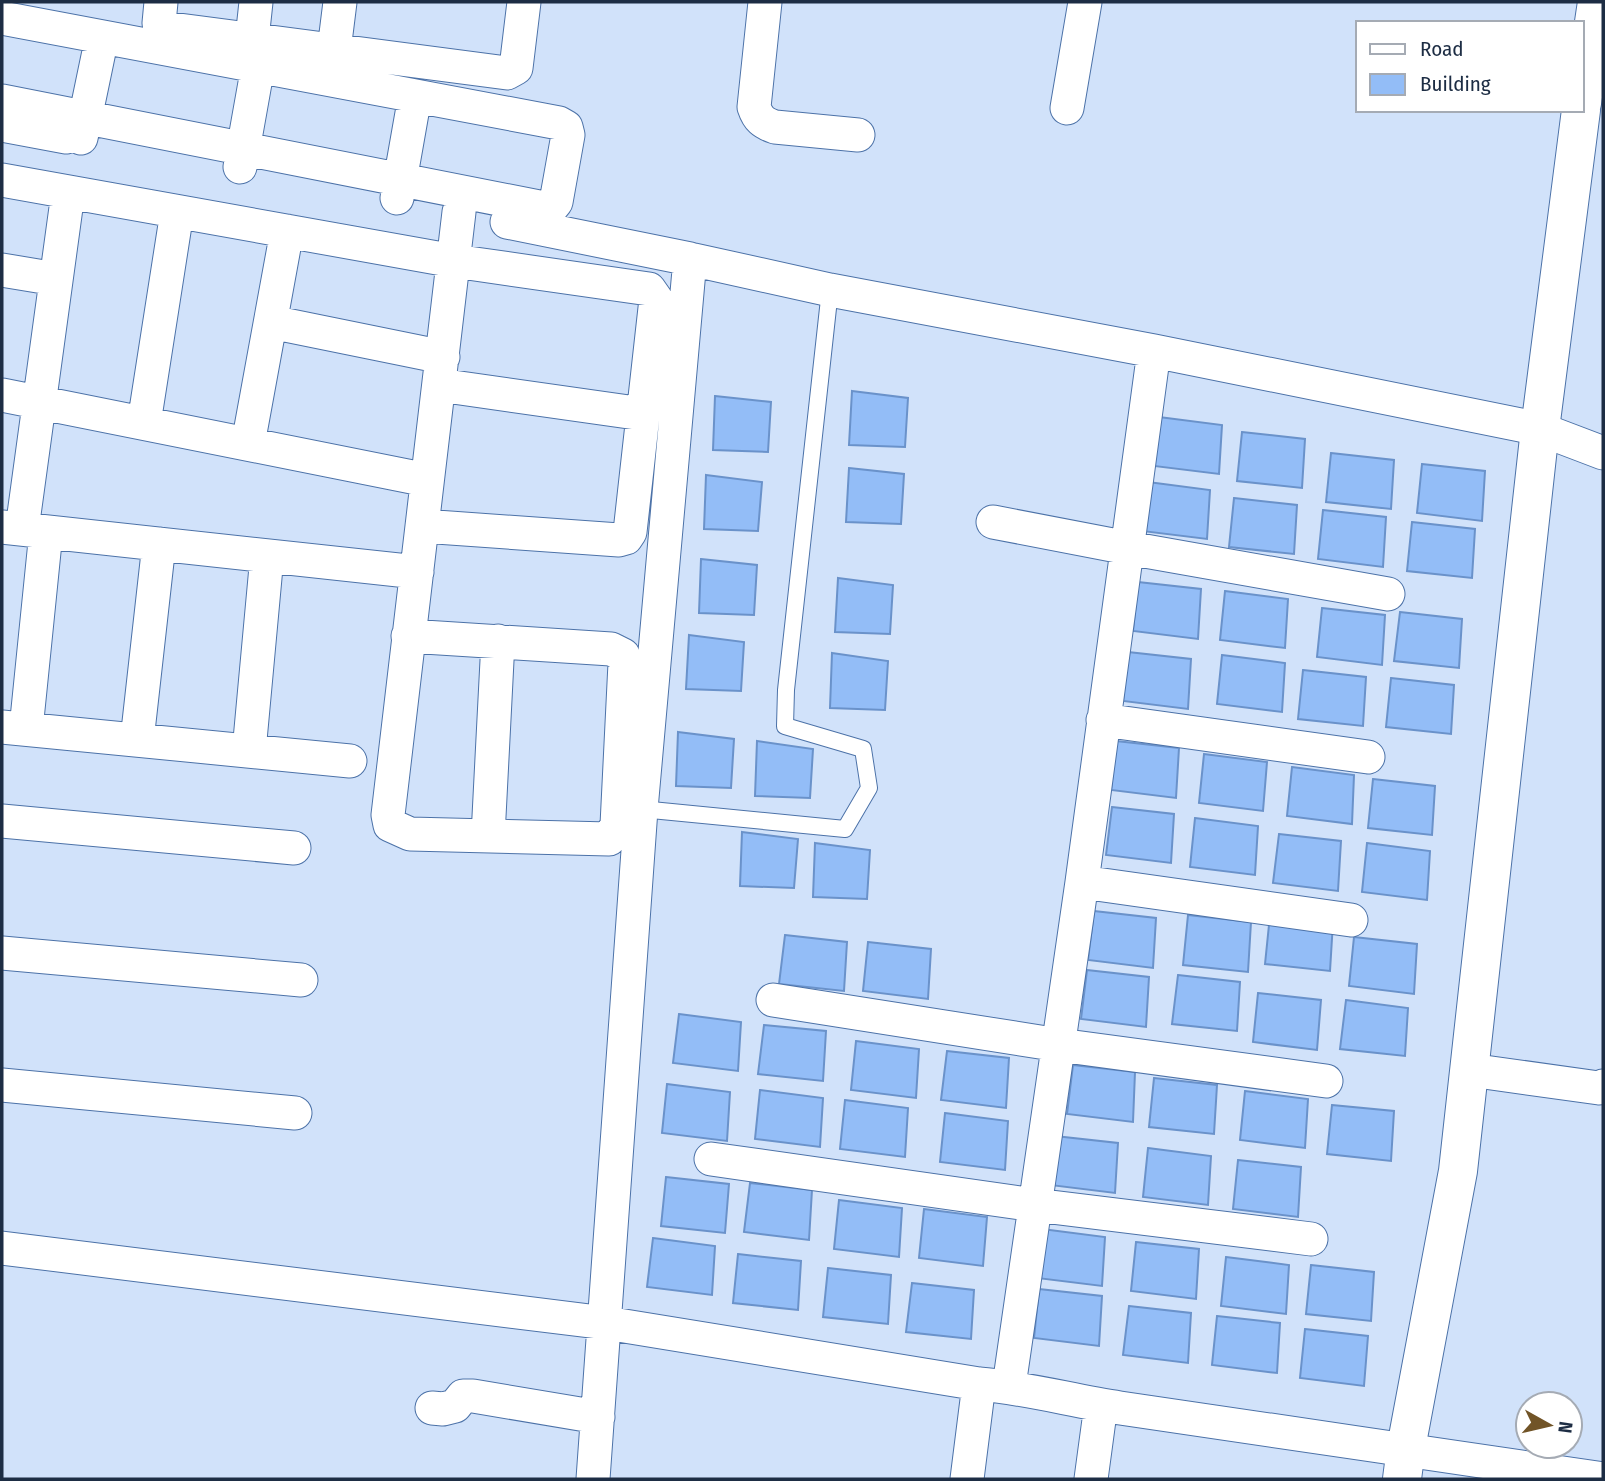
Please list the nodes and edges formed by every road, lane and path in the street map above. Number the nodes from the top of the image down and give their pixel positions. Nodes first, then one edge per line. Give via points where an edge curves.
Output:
1 (161, 2) edge
2 (256, 2) edge
3 (340, 2) edge
4 (524, 2) edge
5 (765, 2) edge
6 (1085, 2) edge
7 (1597, 2) edge
8 (2, 18) edge
9 (102, 37) junction
10 (334, 50) junction
11 (255, 53) junction
12 (415, 96) junction
13 (1588, 97) edge
14 (2, 101) edge
15 (1067, 108) dead end
16 (2, 125) edge
17 (83, 129) junction
18 (858, 135) dead end
19 (241, 158) junction
20 (2, 180) edge
21 (399, 189) junction
22 (68, 193) junction
23 (177, 212) junction
24 (460, 212) junction
25 (287, 231) junction
26 (690, 259) junction
27 (454, 261) junction
28 (2, 270) edge
29 (56, 279) junction
30 (830, 290) junction
31 (271, 322) junction
32 (1154, 351) junction
33 (441, 371) junction
34 (2, 395) edge
35 (38, 402) junction
36 (643, 414) junction
37 (144, 423) junction
38 (1540, 429) junction
39 (248, 444) junction
40 (1603, 453) edge
41 (428, 480) junction
42 (993, 522) dead end
43 (422, 526) junction
44 (23, 529) edge
45 (159, 544) junction
46 (1128, 548) junction
47 (267, 556) junction
48 (417, 572) junction
49 (1388, 594) dead end
50 (408, 636) junction
51 (498, 641) junction
52 (1103, 720) junction
53 (14, 728) edge
54 (137, 740) junction
55 (249, 751) junction
56 (1368, 757) dead end
57 (350, 761) dead end
58 (641, 808) junction
59 (2, 821) edge
60 (488, 836) junction
61 (294, 848) dead end
62 (1082, 882) junction
63 (1351, 920) dead end
64 (2, 953) edge
65 (301, 980) dead end
66 (773, 1000) dead end
67 (1059, 1045) junction
68 (1470, 1070) junction
69 (1326, 1081) dead end
70 (2, 1085) edge
71 (1603, 1086) edge
72 (295, 1113) dead end
73 (711, 1159) dead end
74 (1035, 1205) junction
75 (1311, 1239) dead end
76 (2, 1248) edge
77 (606, 1323) junction
78 (994, 1385) junction
79 (1101, 1405) junction
80 (432, 1408) dead end
81 (598, 1417) junction
82 (1404, 1464) edge
83 (1589, 1478) edge
84 (593, 1479) edge
85 (967, 1479) edge
86 (1091, 1479) edge

1 - 11 street via 159,23 164,28
2 - 11 street
3 - 10 street
4 - 10 street via 516,68 507,74
5 - 18 street via 754,107 757,115 775,127
6 - 15 street
7 - 13 street
8 - 9 street
9 - 11 street
9 - 17 street
10 - 11 street
11 - 12 street
11 - 19 street
12 - 21 street
12 - 21 street via 559,123 568,135 552,207
13 - 38 street
14 - 17 street
16 - 17 street
17 - 19 street
19 - 21 street via 336,183
20 - 22 street
21 - 24 street
22 - 23 street
22 - 29 street
23 - 25 street
23 - 37 street
24 - 26 street
24 - 27 street
25 - 27 street
25 - 31 street
26 - 30 street
26 - 58 street
27 - 33 street
27 - 36 street via 653,292 656,299
28 - 29 street
29 - 35 street
30 - 32 street
30 - 58 lane via 785,726 863,749 869,788 845,828
31 - 33 street
31 - 39 street
32 - 38 street
32 - 46 street
33 - 36 street
33 - 41 street
34 - 35 street
35 - 37 street
35 - 44 street
36 - 43 street via 626,538
37 - 39 street
38 - 40 street
38 - 68 street
39 - 41 street
41 - 43 street
42 - 46 street
43 - 48 street
44 - 45 street
44 - 53 street
45 - 47 street
45 - 54 street
46 - 49 street
46 - 52 street
47 - 48 street
47 - 55 street
48 - 50 street
50 - 51 street
50 - 60 street via 390,825 410,834
51 - 60 street
51 - 60 street via 611,649 623,655 617,825 609,839
52 - 56 street
52 - 62 street
53 - 54 street
54 - 55 street
55 - 57 street
58 - 77 street
59 - 61 street
62 - 63 street
62 - 67 street
64 - 65 street
66 - 67 street
67 - 69 street
67 - 74 street
68 - 71 street
68 - 82 street via 1458,1171
70 - 72 street
73 - 74 street
74 - 75 street
74 - 78 street
76 - 77 street
77 - 78 street
77 - 81 street
78 - 79 street
78 - 85 street
79 - 82 street
79 - 86 street
80 - 81 street via 455,1406 463,1396 473,1395
81 - 84 street
82 - 83 street

